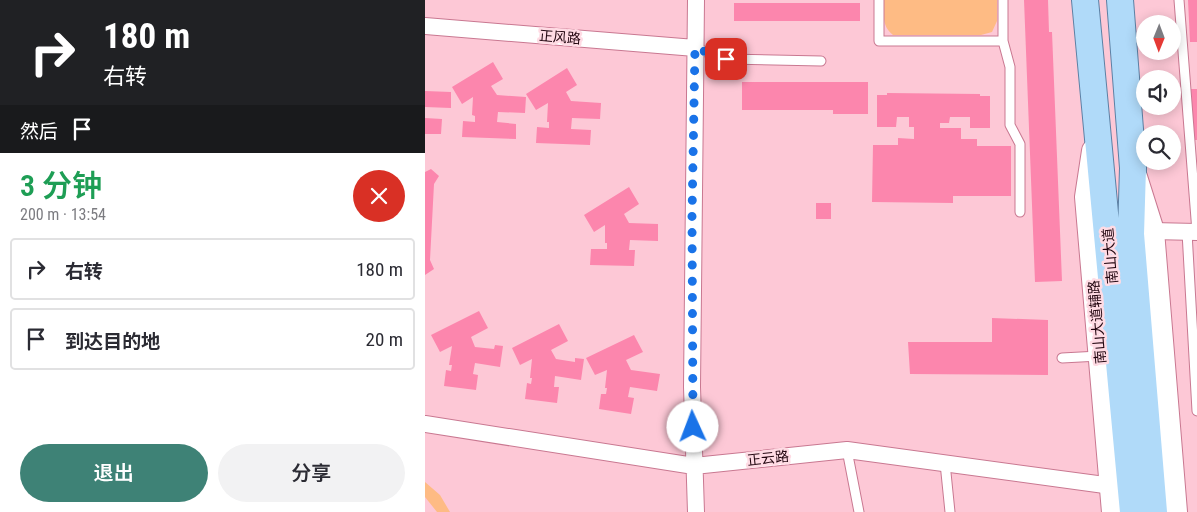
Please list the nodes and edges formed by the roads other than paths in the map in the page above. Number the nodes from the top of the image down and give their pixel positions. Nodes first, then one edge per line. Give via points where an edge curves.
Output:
1 (696, 0) edge
2 (879, 0) edge
3 (1003, 0) edge
4 (1085, 0) edge
5 (1120, 0) edge
6 (1179, 0) edge
7 (425, 26) edge
8 (1003, 41) junction
9 (695, 48) junction
10 (821, 61) dead end
11 (1133, 168) junction
12 (1195, 178) edge
13 (1020, 212) dead end
14 (1152, 231) junction
15 (1194, 232) edge
16 (1124, 355) junction
17 (1062, 358) dead end
18 (1197, 411) edge
19 (425, 424) edge
20 (847, 450) junction
21 (945, 463) junction
22 (694, 466) junction
23 (1112, 486) junction
24 (696, 512) edge
25 (859, 512) edge
26 (950, 512) edge
27 (1114, 512) edge
28 (1133, 512) edge
29 (1154, 512) edge
30 (1175, 512) edge

1 - 9 street
2 - 8 lane via 879,42
3 - 8 lane
4 - 16 main road, 南山大道 via 1096,132
5 - 11 main road, 南山大道
6 - 12 lane
7 - 9 street, 正风路
8 - 13 lane via 1009,67 1010,125 1020,144
9 - 10 lane via 726,59
9 - 22 street via 692,255
11 - 14 street
11 - 16 main road, 南山大道
12 - 15 lane
14 - 15 street
14 - 30 street
15 - 18 lane
16 - 17 lane
16 - 23 street, 南山大道辅路
16 - 28 main road, 南山大道
16 - 29 main road, 南山大道
19 - 22 street, 正云路
20 - 21 street, 正云路
20 - 22 street, 正云路
20 - 25 lane
21 - 23 street, 正云路
21 - 26 lane
22 - 24 street
23 - 27 street, 南山大道辅路

